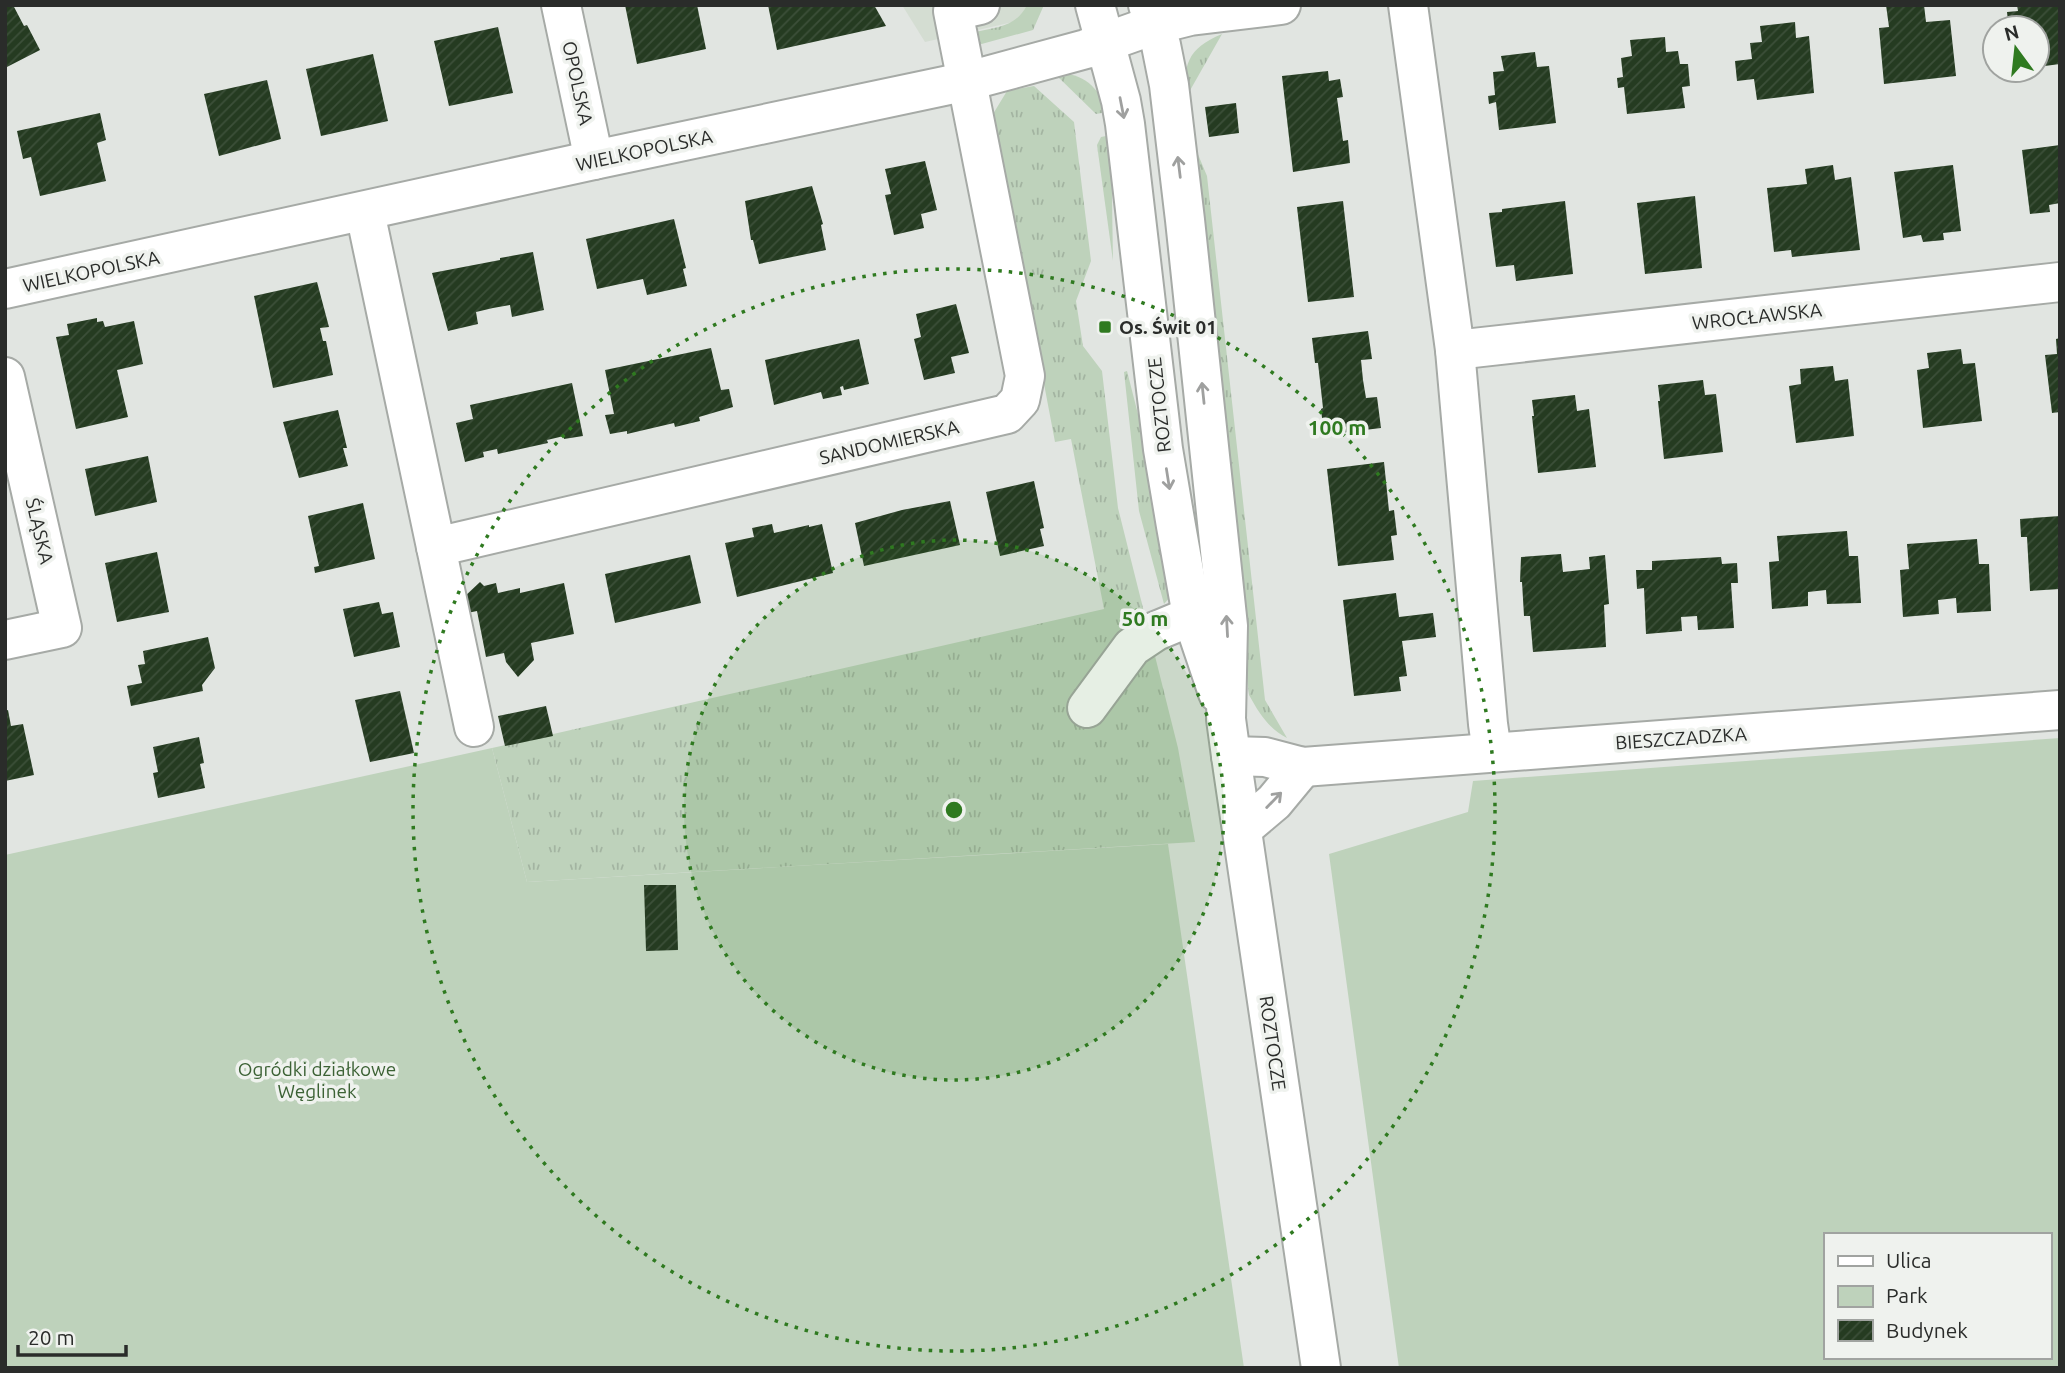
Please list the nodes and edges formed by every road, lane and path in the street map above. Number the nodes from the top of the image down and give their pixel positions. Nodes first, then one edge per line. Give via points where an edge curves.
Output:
1 (561, 5) edge
2 (980, 5) edge
3 (1095, 5) edge
4 (1281, 5) edge
5 (1408, 5) edge
6 (1151, 15) edge
7 (1105, 41) junction
8 (968, 81) junction
9 (594, 160) junction
10 (365, 212) junction
11 (2060, 282) edge
12 (5, 289) edge
13 (1455, 350) junction
14 (5, 377) edge
15 (436, 547) junction
16 (1192, 616) junction
17 (5, 640) edge
18 (1087, 708) dead end
19 (2060, 710) edge
20 (1226, 719) junction
21 (474, 727) dead end
22 (1492, 752) junction
23 (1231, 756) junction
24 (1303, 767) junction
25 (1242, 829) junction
26 (1321, 1368) edge

1 - 9 street, OPOLSKA
2 - 8 street, SANDOMIERSKA via 953,11
3 - 7 street, ROZTOCZE
4 - 6 street, WIELKOPOLSKA via 1190,16
5 - 13 street
6 - 7 street, WIELKOPOLSKA
20 -> 6 street, ROZTOCZE via 1228,626 1169,85
7 - 8 street, WIELKOPOLSKA
7 -> 16 street, ROZTOCZE via 1125,124 1164,449
8 - 9 street, WIELKOPOLSKA
8 - 15 street, SANDOMIERSKA via 1025,376 1020,400 1007,414
9 - 10 street, WIELKOPOLSKA
10 - 12 street, WIELKOPOLSKA
10 - 15 street
11 - 13 street, WROCŁAWSKA
13 - 22 street
14 - 17 street, ŚLĄSKA via 62,628
15 - 21 street
16 - 18 street via 1132,647
16 - 20 street, ROZTOCZE
19 - 22 street, BIESZCZADZKA
20 - 23 street, ROZTOCZE
22 - 24 street, BIESZCZADZKA
23 - 24 street, BIESZCZADZKA via 1265,757
23 - 25 street, ROZTOCZE
25 -> 24 street via 1275,802
25 - 26 street, ROZTOCZE

